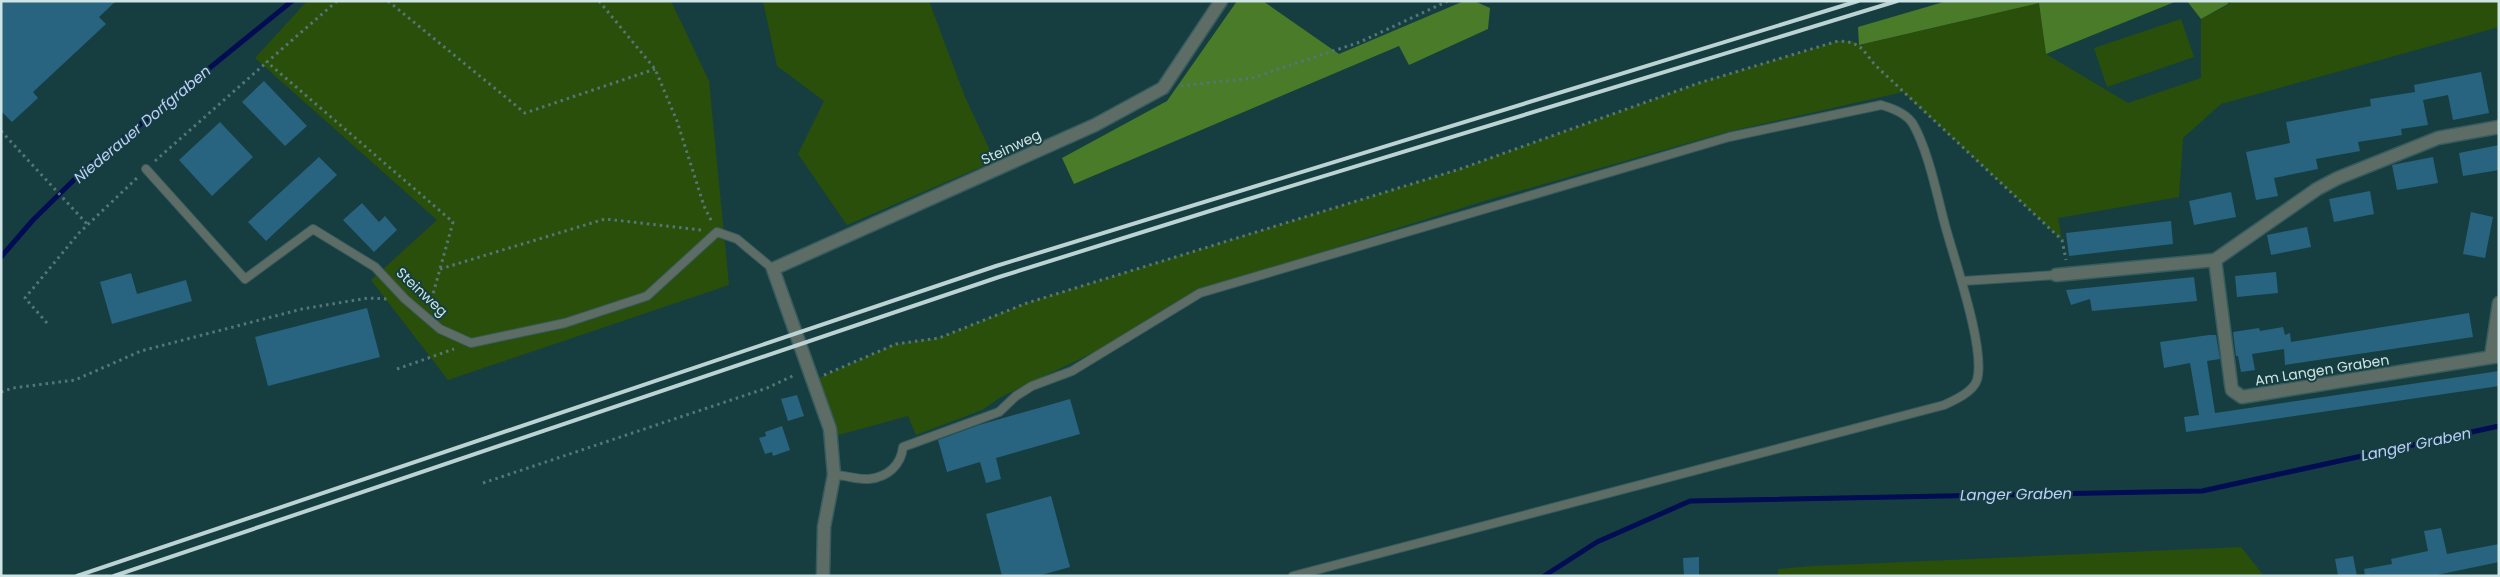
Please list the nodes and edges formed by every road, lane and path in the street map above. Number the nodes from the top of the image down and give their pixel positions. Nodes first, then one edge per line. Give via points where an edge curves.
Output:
1 (337, 1) edge
2 (388, 1) edge
3 (600, 1) edge
4 (1221, 1) edge
5 (1448, 1) edge
6 (266, 62) junction
7 (655, 69) junction
8 (1163, 88) junction
9 (2499, 127) edge
10 (1, 130) edge
11 (146, 169) junction
12 (88, 225) junction
13 (716, 232) junction
14 (2215, 260) junction
15 (440, 269) junction
16 (773, 270) junction
17 (2062, 275) junction
18 (1963, 281) junction
19 (405, 299) junction
20 (2499, 303) edge
21 (427, 318) junction
22 (47, 323) dead end
23 (471, 343) junction
24 (2495, 357) edge
25 (397, 369) dead end
26 (810, 375) junction
27 (1, 392) edge
28 (834, 475) junction
29 (483, 483) dead end
30 (823, 576) edge
31 (1293, 576) edge

1 - 6 path
2 - 7 path via 525,114
3 - 7 path
4 - 8 street, Steinweg
5 - 8 path via 1360,42 1252,78
6 - 11 path
6 - 15 path via 453,222
7 - 13 path
8 - 16 street, Steinweg via 1095,125
9 - 14 street via 2438,138 2338,178
10 - 12 path
11 - 12 path
11 - 19 lane, Steinweg via 245,280 313,229 375,267
12 - 22 path via 25,298
13 - 15 path via 605,219
13 - 16 lane via 737,239
13 - 23 lane via 647,296 565,323
14 - 17 street
14 - 24 street, Am Langen Graben via 2232,390 2242,398
15 - 21 path
16 - 26 street
17 - 18 lane
17 - 26 path via 2062,240 1875,66 1860,45 1852,41 1838,41 1699,83 1460,169 1027,303 939,338 896,344
18 - 28 lane via 1926,158 1912,123 1892,108 1876,106 1729,137 1200,293 1072,371 1024,391 999,412 903,446 902,457 894,470 869,479
18 - 31 lane via 1978,363 1976,382 1956,400
19 - 21 lane, Steinweg
19 - 27 path via 368,298 302,309 142,351 75,380
20 - 24 street, Am Langen Graben
21 - 23 lane, Steinweg via 440,329
23 - 25 path
26 - 28 street via 830,429
26 - 29 path
28 - 30 street via 824,527

